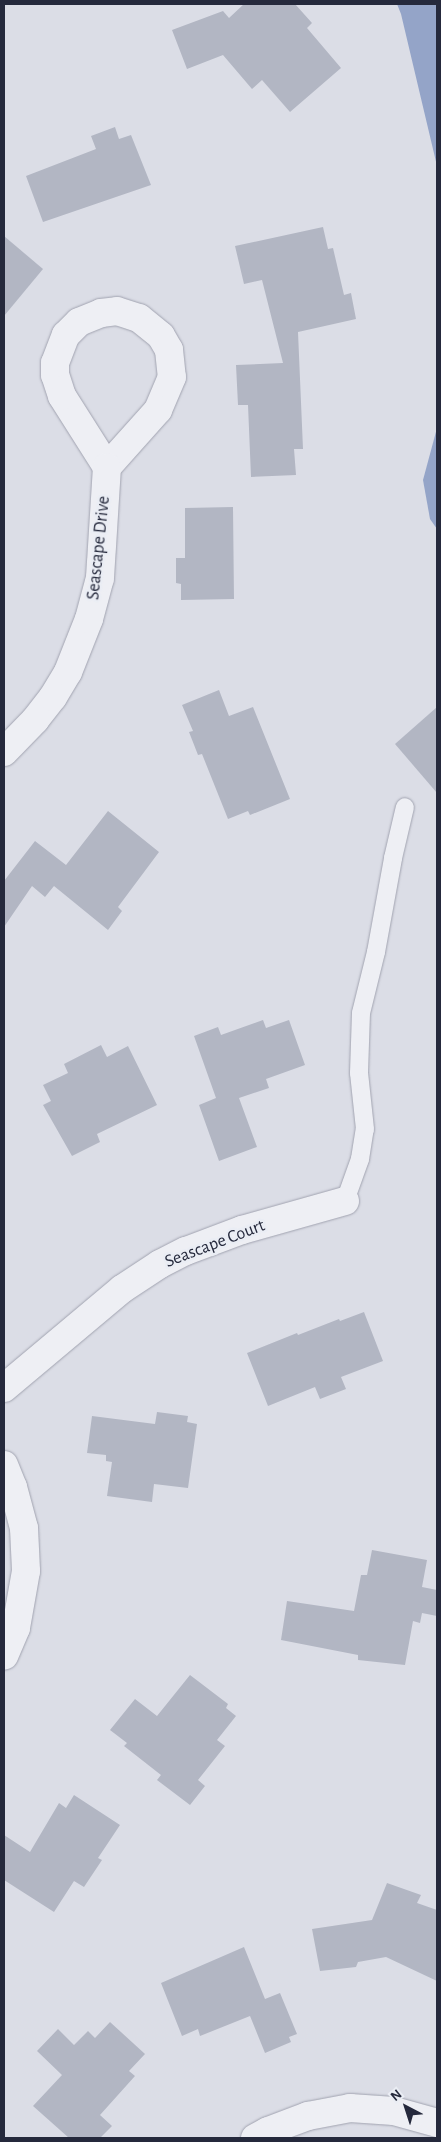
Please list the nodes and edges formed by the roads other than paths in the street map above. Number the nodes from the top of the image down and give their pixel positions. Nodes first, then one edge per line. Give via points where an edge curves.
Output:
1 (107, 467) junction
2 (4, 752) edge
3 (406, 807) dead end
4 (346, 1201) joint
5 (4, 1388) edge
6 (4, 1465) edge
7 (4, 1656) edge
8 (437, 2123) edge
9 (255, 2138) edge

1 - 1 street via 158,410 172,377 168,350 161,336 139,318 117,311 101,313 79,322 66,335 55,363 62,396
1 - 2 street, Seascape Drive via 100,578 90,619 68,672 53,697
3 - 4 lane via 361,1013 359,1073 365,1129 360,1159
4 - 5 street, Seascape Court via 242,1230 160,1264 122,1289
6 - 7 street via 24,1528 26,1572 16,1628
8 - 9 street via 394,2111 350,2108 308,2116

